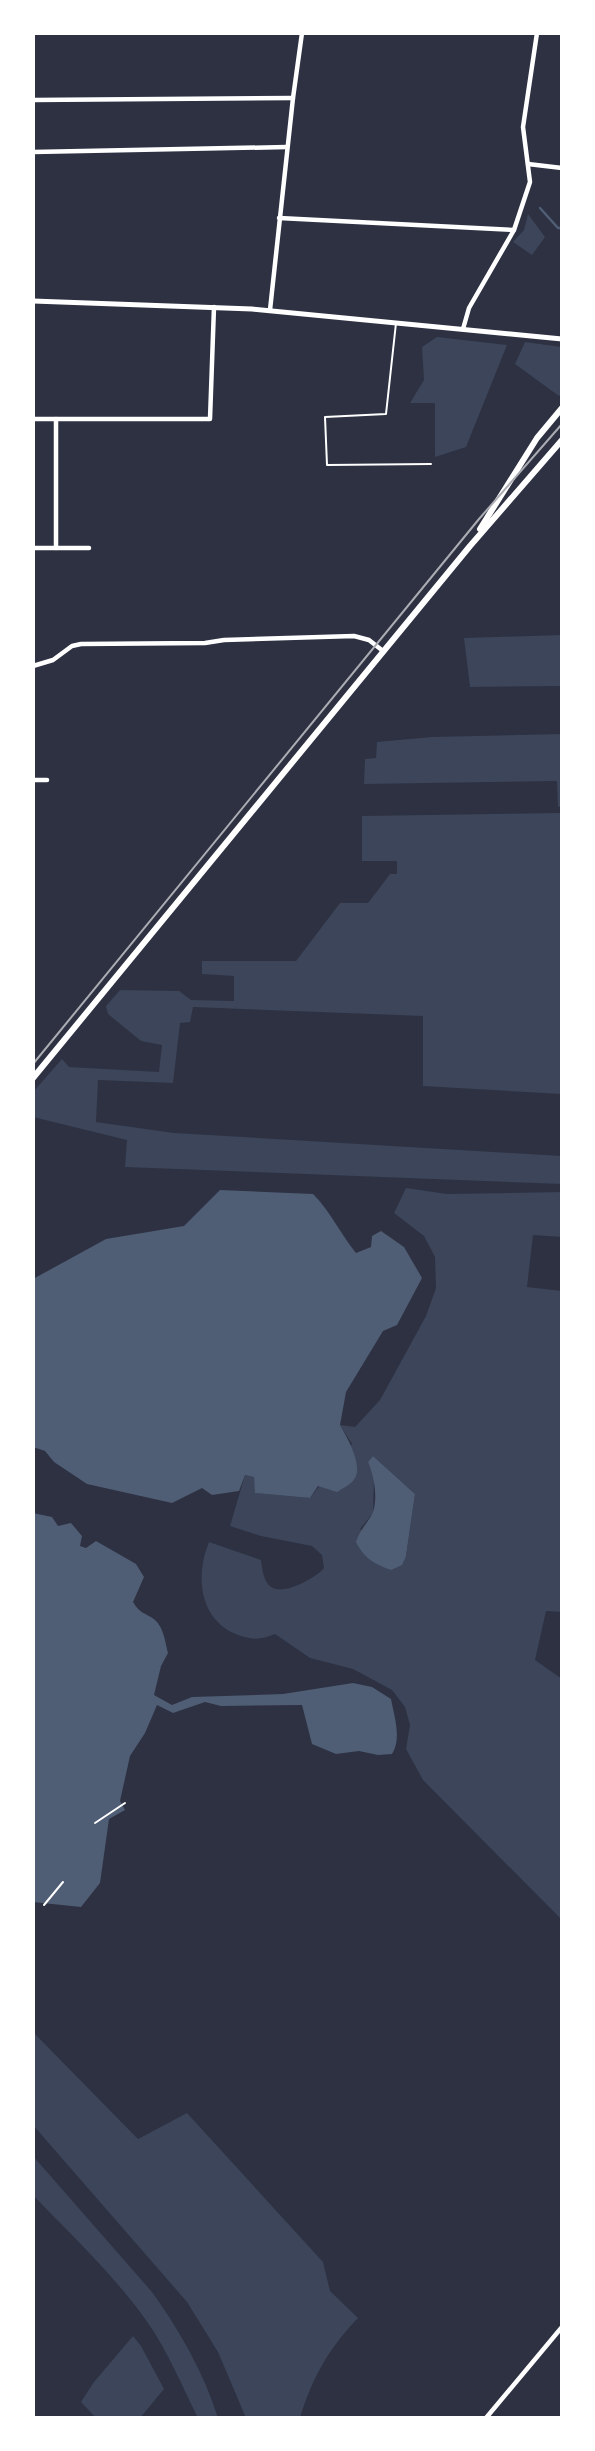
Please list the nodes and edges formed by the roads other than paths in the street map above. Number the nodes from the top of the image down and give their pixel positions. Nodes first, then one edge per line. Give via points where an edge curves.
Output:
1 (302, 33) edge
2 (537, 33) edge
3 (293, 98) junction
4 (33, 100) edge
5 (287, 147) junction
6 (33, 152) edge
7 (528, 164) junction
8 (562, 168) edge
9 (279, 218) junction
10 (514, 230) junction
11 (33, 301) edge
12 (214, 306) junction
13 (270, 310) junction
14 (397, 323) junction
15 (463, 329) junction
16 (562, 339) edge
17 (562, 408) edge
18 (33, 419) edge
19 (56, 419) junction
20 (562, 440) edge
21 (430, 464) dead end
22 (470, 545) junction
23 (33, 548) edge
24 (56, 548) junction
25 (89, 548) dead end
26 (383, 651) junction
27 (33, 666) edge
28 (33, 780) edge
29 (47, 780) dead end
30 (33, 1078) edge
31 (562, 2327) edge
32 (486, 2418) edge

1 - 3 street
2 - 7 street via 523,127
3 - 4 street
3 - 5 street
5 - 6 street
5 - 9 street
7 - 8 street
7 - 10 street via 530,182
9 - 10 street
9 - 13 street
10 - 15 street via 469,308
11 - 12 street
12 - 13 street
12 - 19 street via 210,419
13 - 14 street
14 - 15 street
14 - 21 lane via 386,414 325,417 327,465
15 - 16 street
17 - 22 main road via 537,438
18 - 19 street
19 - 24 street
20 - 22 main road
22 - 26 main road
23 - 24 street
24 - 25 street
26 - 27 street via 354,636 76,645
26 - 30 main road
28 - 29 street
31 - 32 street

